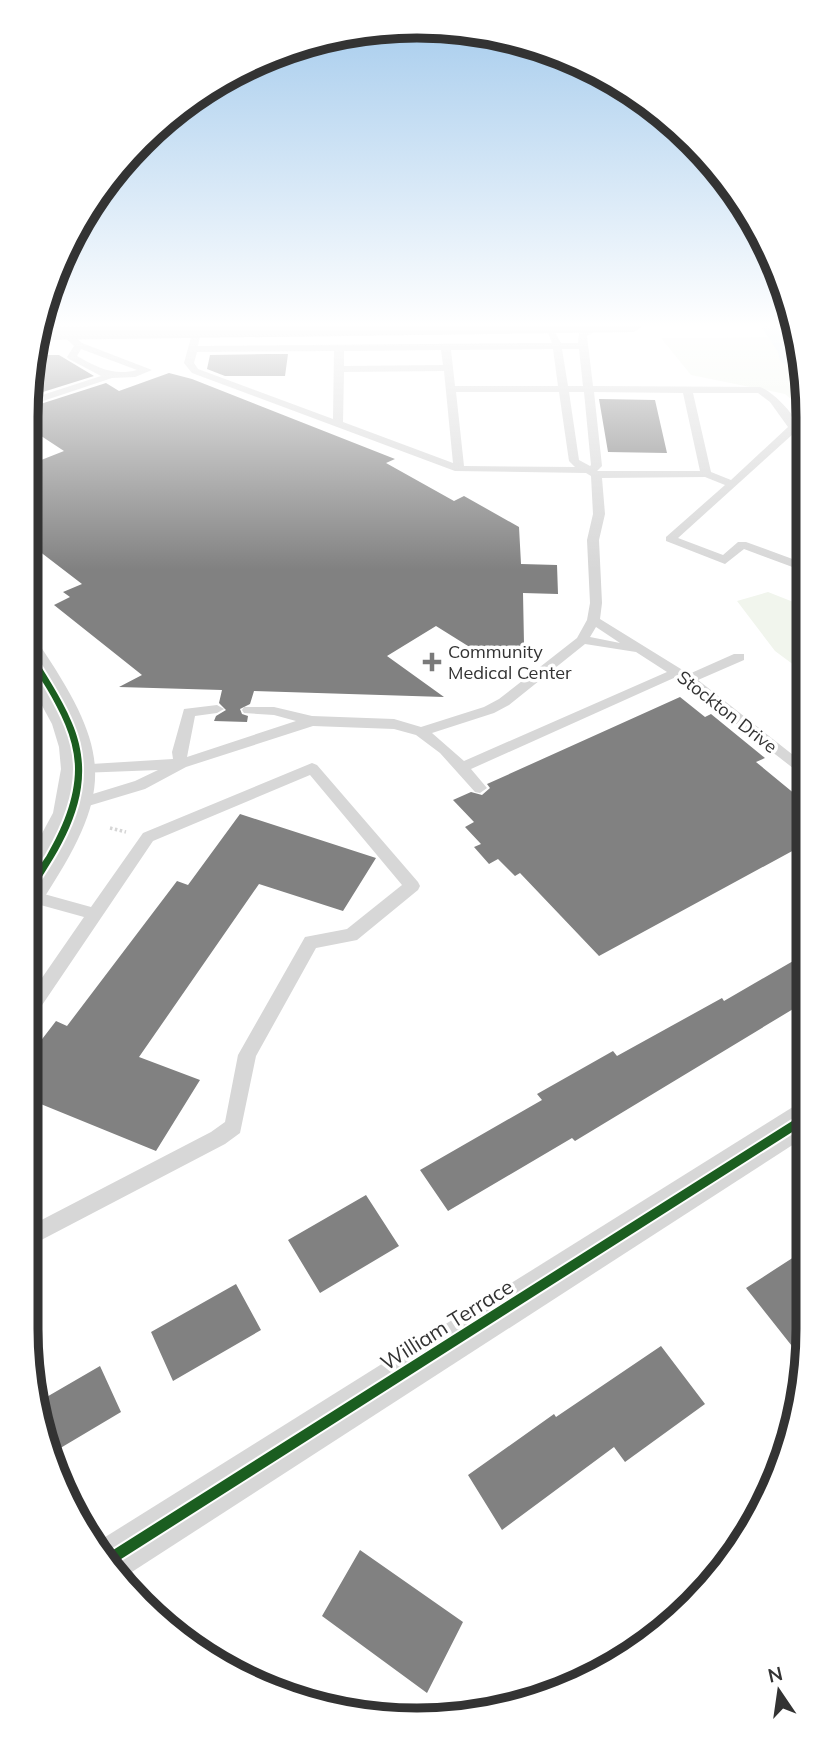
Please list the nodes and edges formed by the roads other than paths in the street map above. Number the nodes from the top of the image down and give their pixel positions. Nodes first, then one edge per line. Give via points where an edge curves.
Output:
1 (293, 407) edge
2 (338, 407) edge
3 (452, 407) edge
4 (566, 407) edge
5 (590, 407) edge
6 (691, 407) edge
7 (779, 407) edge
8 (338, 423) junction
9 (792, 429) junction
10 (796, 432) edge
11 (458, 469) junction
12 (594, 472) junction
13 (706, 474) junction
14 (733, 484) junction
15 (796, 564) edge
16 (593, 620) junction
17 (582, 640) junction
18 (646, 651) junction
19 (739, 657) dead end
20 (38, 676) edge
21 (682, 676) junction
22 (217, 709) dead end
23 (249, 710) dead end
24 (312, 721) junction
25 (421, 732) junction
26 (181, 764) junction
27 (796, 765) edge
28 (80, 768) junction
29 (461, 768) junction
30 (480, 788) dead end
31 (75, 805) junction
32 (38, 870) edge
33 (38, 898) edge
34 (95, 914) junction
35 (38, 997) edge
36 (796, 1130) edge
37 (38, 1233) edge
38 (115, 1557) edge

1 - 8 lane
2 - 8 lane
3 - 11 lane
4 - 12 lane via 574,461
5 - 12 lane
6 - 13 lane
7 - 9 lane
8 - 11 lane
9 - 10 lane
9 - 14 lane
11 - 12 lane
12 - 13 lane
12 - 16 lane via 599,514 593,540
13 - 14 lane
14 - 15 lane via 670,539 725,560 742,544
16 - 17 lane
16 - 18 lane, Stockton Drive
17 - 18 lane, Stockton Drive
17 - 25 lane via 489,710
18 - 21 lane, Stockton Drive
19 - 21 lane
20 - 28 street via 69,725
21 - 27 lane, Stockton Drive
21 - 29 lane
22 - 26 lane via 189,712 179,752
23 - 24 lane
24 - 25 lane via 394,724
24 - 26 lane
25 - 29 lane
26 - 28 lane
26 - 31 lane via 140,785
28 - 31 street
29 - 30 lane
31 - 32 street
33 - 34 lane
34 - 35 lane
34 - 37 lane via 148,837 312,768 412,886 351,935 311,942 247,1055 233,1127
36 - 38 street, William Terrace

